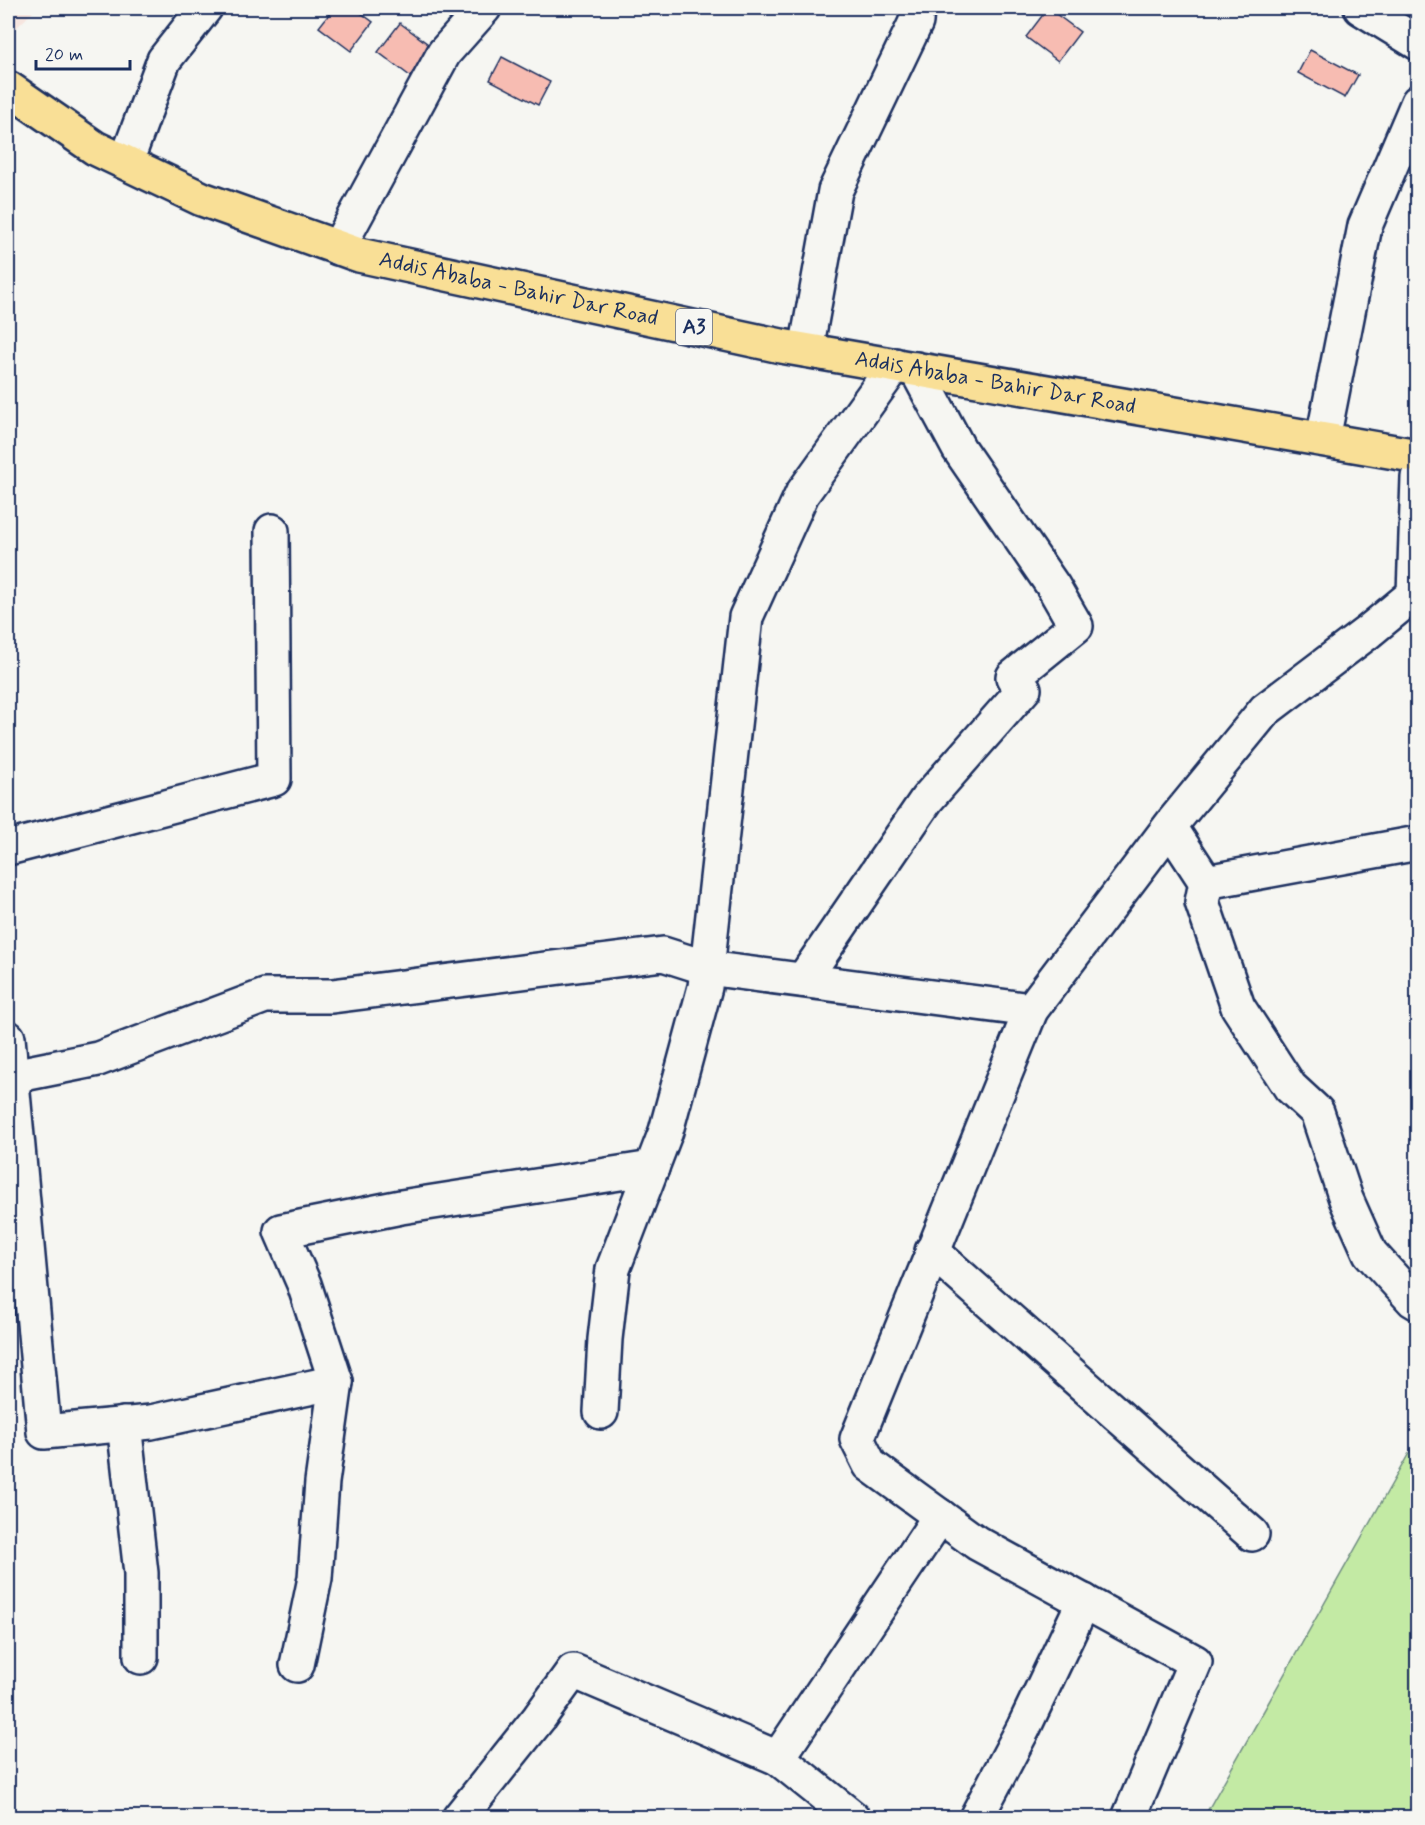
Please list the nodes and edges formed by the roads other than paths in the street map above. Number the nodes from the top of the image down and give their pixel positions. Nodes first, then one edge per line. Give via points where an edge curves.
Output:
1 (205, 8) edge
2 (484, 8) edge
3 (917, 8) edge
4 (1361, 8) edge
5 (1418, 43) edge
6 (8, 88) edge
7 (1418, 102) edge
8 (126, 162) junction
9 (338, 248) junction
10 (806, 350) junction
11 (905, 367) junction
12 (1323, 439) junction
13 (1418, 456) edge
14 (1418, 477) edge
15 (272, 531) dead end
16 (1170, 827) junction
17 (1418, 843) edge
18 (8, 848) edge
19 (1206, 882) junction
20 (707, 968) junction
21 (803, 980) junction
22 (1031, 1010) junction
23 (8, 1038) edge
24 (10, 1077) edge
25 (652, 1168) junction
26 (932, 1251) junction
27 (1418, 1303) edge
28 (336, 1382) junction
29 (602, 1412) dead end
30 (124, 1424) junction
31 (940, 1516) junction
32 (1252, 1534) dead end
33 (1084, 1601) junction
34 (141, 1657) dead end
35 (297, 1665) dead end
36 (778, 1758) junction
37 (459, 1818) edge
38 (853, 1818) edge
39 (976, 1818) edge
40 (1129, 1818) edge

1 - 8 street via 164,60
2 - 9 street via 444,52
3 - 10 street via 916,22 835,191
4 - 5 street
6 - 8 highway, Addis Ababa - Bahir Dar Road / A3 via 95,148
7 - 12 street via 1365,226
8 - 9 highway, Addis Ababa - Bahir Dar Road / A3 via 202,199
9 - 10 highway, Addis Ababa - Bahir Dar Road / A3
10 - 11 highway, Addis Ababa - Bahir Dar Road / A3
11 - 12 highway, Addis Ababa - Bahir Dar Road / A3
11 - 20 street via 802,494 746,617
11 - 21 street via 1053,586 1076,627 1013,677 1024,689 927,799
12 - 13 highway, Addis Ababa - Bahir Dar Road / A3
14 - 16 street via 1414,594 1265,710
15 - 18 street via 274,779
16 - 19 street
16 - 22 street
17 - 19 street
19 - 27 street via 1202,902 1238,1007 1290,1087 1317,1112 1346,1198 1370,1253
20 - 21 street
20 - 24 street via 663,954 332,996 265,996 98,1059
20 - 25 street via 666,1131
21 - 22 street
22 - 26 street
23 - 24 street
24 - 30 street via 44,1432
25 - 28 street via 401,1207 281,1231 304,1284
25 - 29 street via 612,1269
26 - 31 street via 856,1439 870,1465
26 - 32 street
28 - 30 street via 151,1422
28 - 35 street via 322,1482 315,1578
30 - 34 street via 141,1573
31 - 33 street via 977,1543
31 - 36 street
33 - 39 street
33 - 40 street via 1195,1662
36 - 37 street via 573,1671
36 - 38 street

